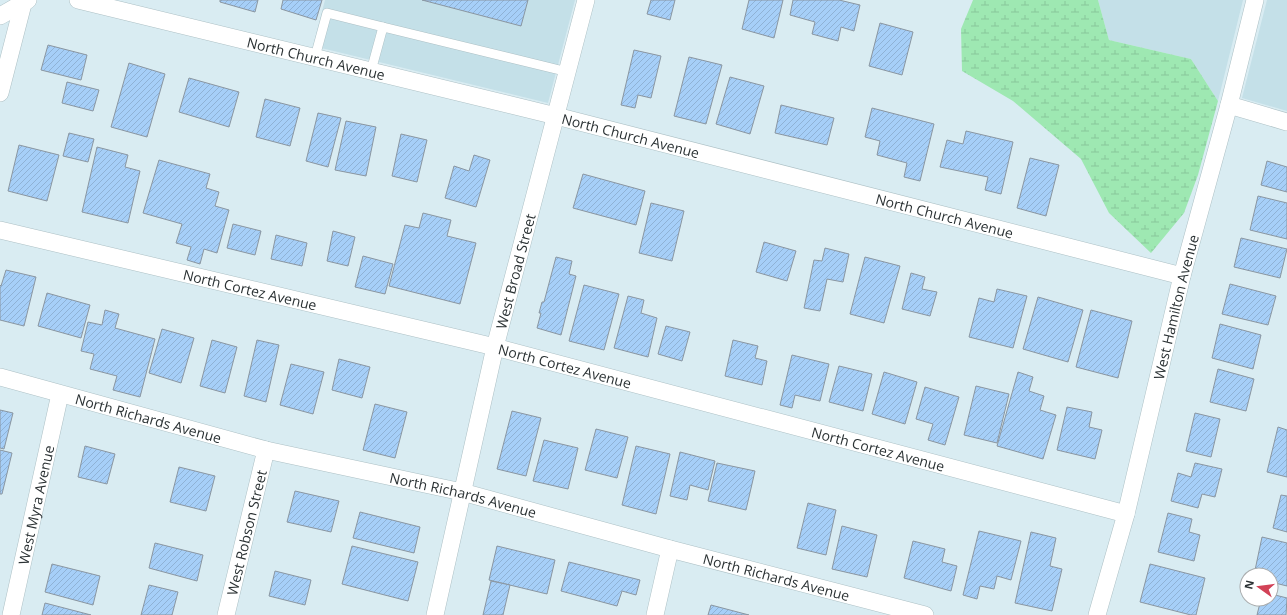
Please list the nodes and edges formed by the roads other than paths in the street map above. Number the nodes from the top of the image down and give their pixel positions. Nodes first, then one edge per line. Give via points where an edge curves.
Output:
1 (78, 0) edge
2 (586, 0) edge
3 (1255, 0) edge
4 (25, 1) edge
5 (0, 16) edge
6 (383, 27) junction
7 (314, 57) junction
8 (371, 71) junction
9 (568, 72) junction
10 (0, 93) edge
11 (1228, 105) junction
12 (556, 116) junction
13 (1287, 122) edge
14 (0, 230) edge
15 (1182, 276) junction
16 (495, 347) junction
17 (0, 377) edge
18 (60, 394) junction
19 (266, 450) junction
20 (462, 492) junction
21 (1126, 514) junction
22 (670, 549) junction
23 (881, 609) edge
24 (11, 615) edge
25 (226, 615) edge
26 (435, 615) edge
27 (655, 615) edge
28 (925, 615) edge
29 (1097, 615) edge

1 - 7 street, North Church Avenue
2 - 9 street, West Broad Street
3 - 11 street, West Hamilton Avenue
4 - 5 street
4 - 10 street
6 - 7 lane via 327,13
6 - 8 lane
6 - 9 lane
7 - 8 street, North Church Avenue
8 - 12 street, North Church Avenue
9 - 12 street, West Broad Street
11 - 13 street
11 - 15 street, West Hamilton Avenue
12 - 15 street, North Church Avenue
12 - 16 street, West Broad Street
14 - 16 street, North Cortez Avenue
15 - 21 street, West Hamilton Avenue
16 - 20 street, West Broad Street
16 - 21 street, North Cortez Avenue
17 - 18 street, North Richards Avenue
18 - 19 street, North Richards Avenue
18 - 24 street, West Myra Avenue
19 - 20 street, North Richards Avenue
19 - 25 street, West Robson Street
20 - 22 street, North Richards Avenue
20 - 26 street, West Broad Street
21 - 29 street, West Hamilton Avenue
22 - 23 street, North Richards Avenue
22 - 27 street
23 - 28 street, North Richards Avenue

